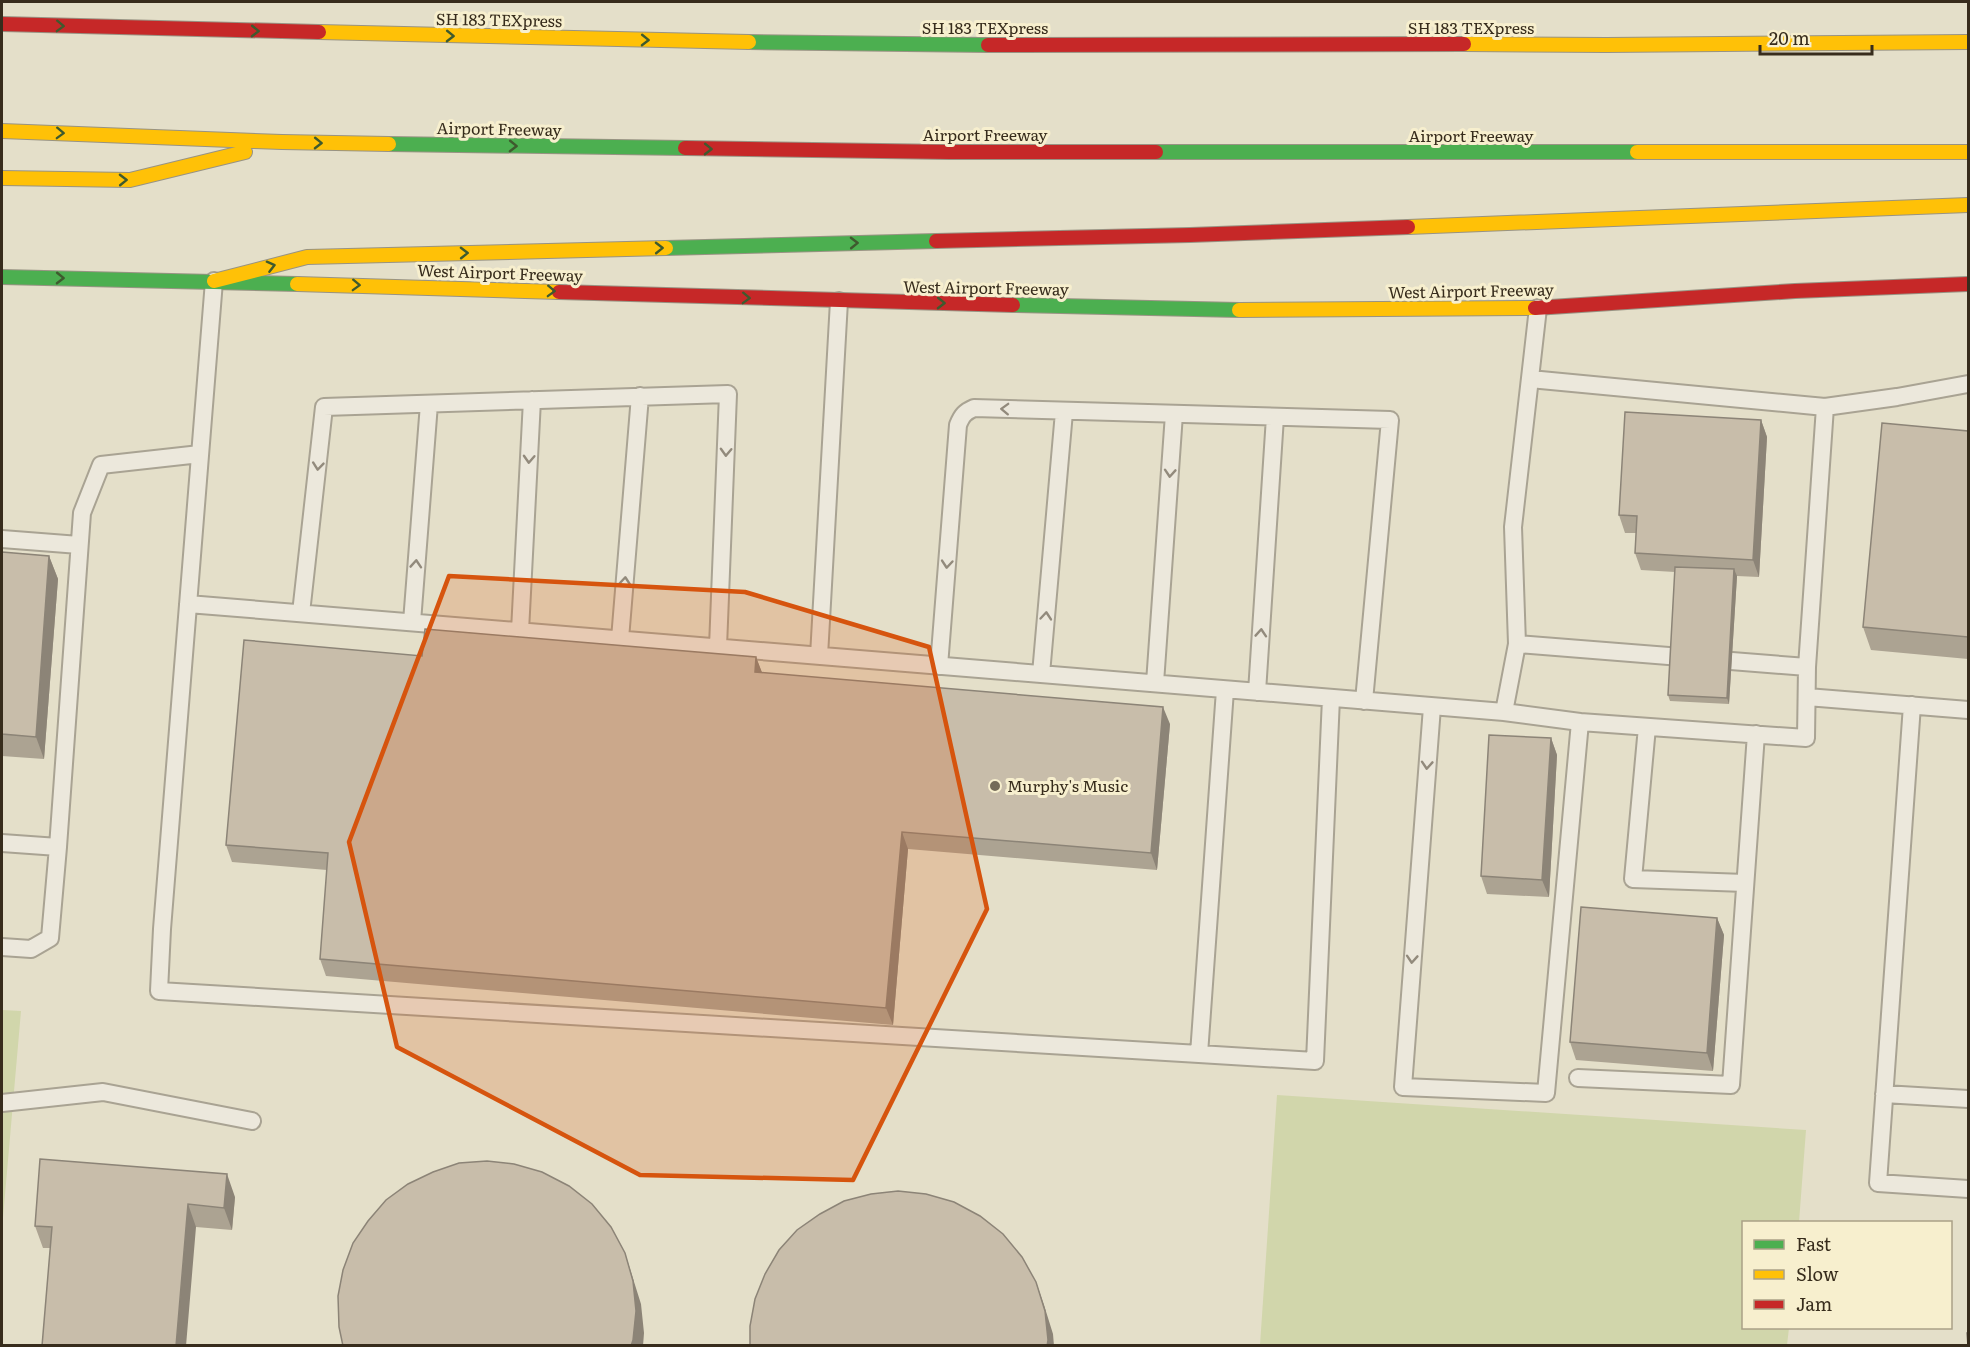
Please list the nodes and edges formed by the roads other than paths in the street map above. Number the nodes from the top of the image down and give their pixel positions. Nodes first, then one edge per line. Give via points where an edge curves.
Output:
1 (2, 24) edge
2 (1968, 42) edge
3 (2, 131) edge
4 (282, 142) junction
5 (1968, 152) edge
6 (2, 178) edge
7 (1968, 205) edge
8 (2, 277) edge
9 (214, 280) junction
10 (1968, 284) edge
11 (840, 301) junction
12 (1538, 308) junction
13 (1530, 379) junction
14 (1968, 384) edge
15 (640, 396) junction
16 (532, 400) junction
17 (429, 404) junction
18 (1825, 407) junction
19 (1064, 412) junction
20 (1174, 414) junction
21 (1275, 417) junction
22 (200, 454) junction
23 (2, 539) edge
24 (79, 544) junction
25 (188, 604) junction
26 (301, 613) junction
27 (412, 622) junction
28 (520, 631) junction
29 (620, 639) junction
30 (1517, 644) junction
31 (718, 647) junction
32 (819, 656) junction
33 (939, 666) junction
34 (1807, 667) junction
35 (1041, 674) junction
36 (1155, 683) junction
37 (1225, 690) junction
38 (1257, 692) junction
39 (1807, 697) junction
40 (1331, 698) junction
41 (1364, 700) junction
42 (1912, 705) junction
43 (1432, 706) junction
44 (1968, 710) edge
45 (1504, 712) junction
46 (1580, 722) junction
47 (1647, 727) junction
48 (1756, 734) junction
49 (2, 843) edge
50 (58, 847) junction
51 (1745, 883) junction
52 (2, 947) edge
53 (1199, 1054) junction
54 (1578, 1078) dead end
55 (1884, 1094) junction
56 (1968, 1099) edge
57 (2, 1103) edge
58 (252, 1121) dead end
59 (1968, 1189) edge

1 -> 2 main road, SH 183 TEXpress via 995,45
3 -> 4 main road, Airport Freeway
4 -> 5 main road, Airport Freeway via 949,152
6 -> 4 main road via 130,180
9 -> 7 main road via 307,257 1190,235
8 -> 9 main road, West Airport Freeway
9 -> 11 main road, West Airport Freeway
9 - 22 lane
10 - 12 main road, West Airport Freeway
11 -> 12 main road, West Airport Freeway via 1209,310
11 - 32 lane
12 - 13 lane
13 - 18 lane
13 - 30 lane via 1514,528
14 - 18 lane
15 - 16 lane
29 -> 15 lane
15 -> 31 lane via 728,394
16 - 17 lane
16 -> 28 lane
17 -> 26 lane via 324,408
27 -> 17 lane
18 - 34 lane
19 - 20 lane
19 -> 33 lane via 974,408 961,417
35 -> 19 lane
20 - 21 lane
20 -> 36 lane
38 -> 21 lane
21 - 41 lane via 1390,420
22 - 24 lane via 101,465 82,513
22 - 25 lane
23 - 24 lane
24 - 50 lane
25 - 26 lane
25 - 53 lane via 159,991
26 - 27 lane
27 - 28 lane
28 - 29 lane
29 - 31 lane
30 - 34 lane
30 - 45 lane
31 - 32 lane
32 - 33 lane
33 - 35 lane
34 - 39 lane
35 - 36 lane
36 - 37 lane
37 - 38 lane
37 - 53 lane
38 - 40 lane
39 - 42 lane
39 - 48 lane via 1806,738
40 - 41 lane
40 - 53 lane via 1315,1061
41 - 43 lane
42 - 44 lane
42 - 55 lane
43 - 45 lane
43 -> 46 lane via 1403,1086 1546,1093
45 - 46 lane
46 - 47 lane
47 - 48 lane
47 - 51 lane via 1633,879
48 - 51 lane
49 - 50 lane
50 - 52 lane via 50,938 31,949
51 - 54 lane via 1731,1085
55 - 56 lane
55 - 59 lane via 1878,1183
57 - 58 lane via 103,1092

